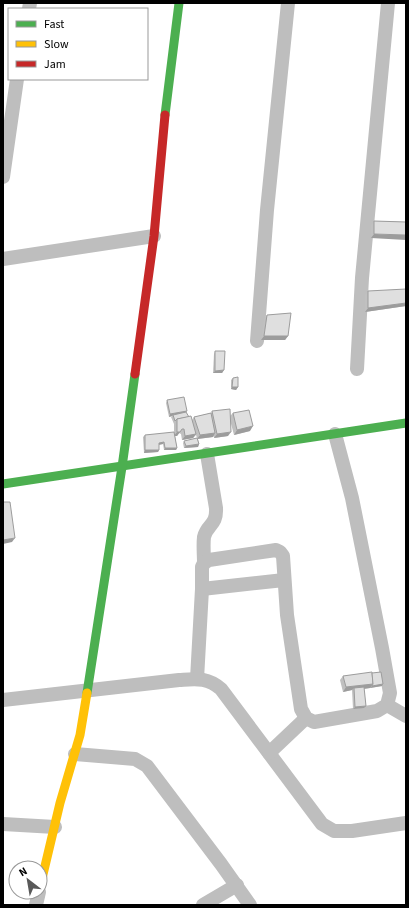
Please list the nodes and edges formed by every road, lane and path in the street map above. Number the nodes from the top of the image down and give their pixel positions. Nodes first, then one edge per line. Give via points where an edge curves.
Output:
1 (179, 3) edge
2 (288, 3) edge
3 (388, 3) edge
4 (17, 80) edge
5 (4, 158) edge
6 (3, 177) edge
7 (154, 236) junction
8 (3, 259) edge
9 (257, 341) dead end
10 (357, 369) dead end
11 (406, 423) edge
12 (335, 434) junction
13 (207, 454) junction
14 (122, 467) junction
15 (3, 484) edge
16 (204, 563) junction
17 (284, 580) junction
18 (202, 590) junction
19 (197, 679) junction
20 (87, 690) junction
21 (3, 700) edge
22 (387, 705) junction
23 (406, 716) edge
24 (306, 718) junction
25 (269, 753) junction
26 (75, 754) junction
27 (406, 823) edge
28 (3, 824) edge
29 (55, 827) junction
30 (47, 860) edge
31 (237, 885) junction
32 (203, 905) edge
33 (250, 905) edge

1 - 7 street
2 - 9 street via 266,210
3 - 10 street via 362,278
4 - 5 street
5 - 6 street
7 - 8 street
7 - 14 street
11 - 12 street
12 - 13 street
12 - 22 street via 352,498 382,648 390,693
13 - 14 street
13 - 16 street via 216,517 204,538
14 - 15 street
14 - 20 street
16 - 17 street via 209,560 276,550 283,556
16 - 18 street
17 - 18 street
17 - 24 street via 301,710
18 - 19 street
19 - 20 street
19 - 25 street via 208,680 221,689
20 - 21 street
20 - 26 street
22 - 23 street
22 - 24 street via 369,713 314,722
24 - 25 street
25 - 27 street via 322,824 334,831
26 - 29 street
26 - 31 street via 135,759 146,766
28 - 29 street
29 - 30 street
31 - 32 street
31 - 33 street

